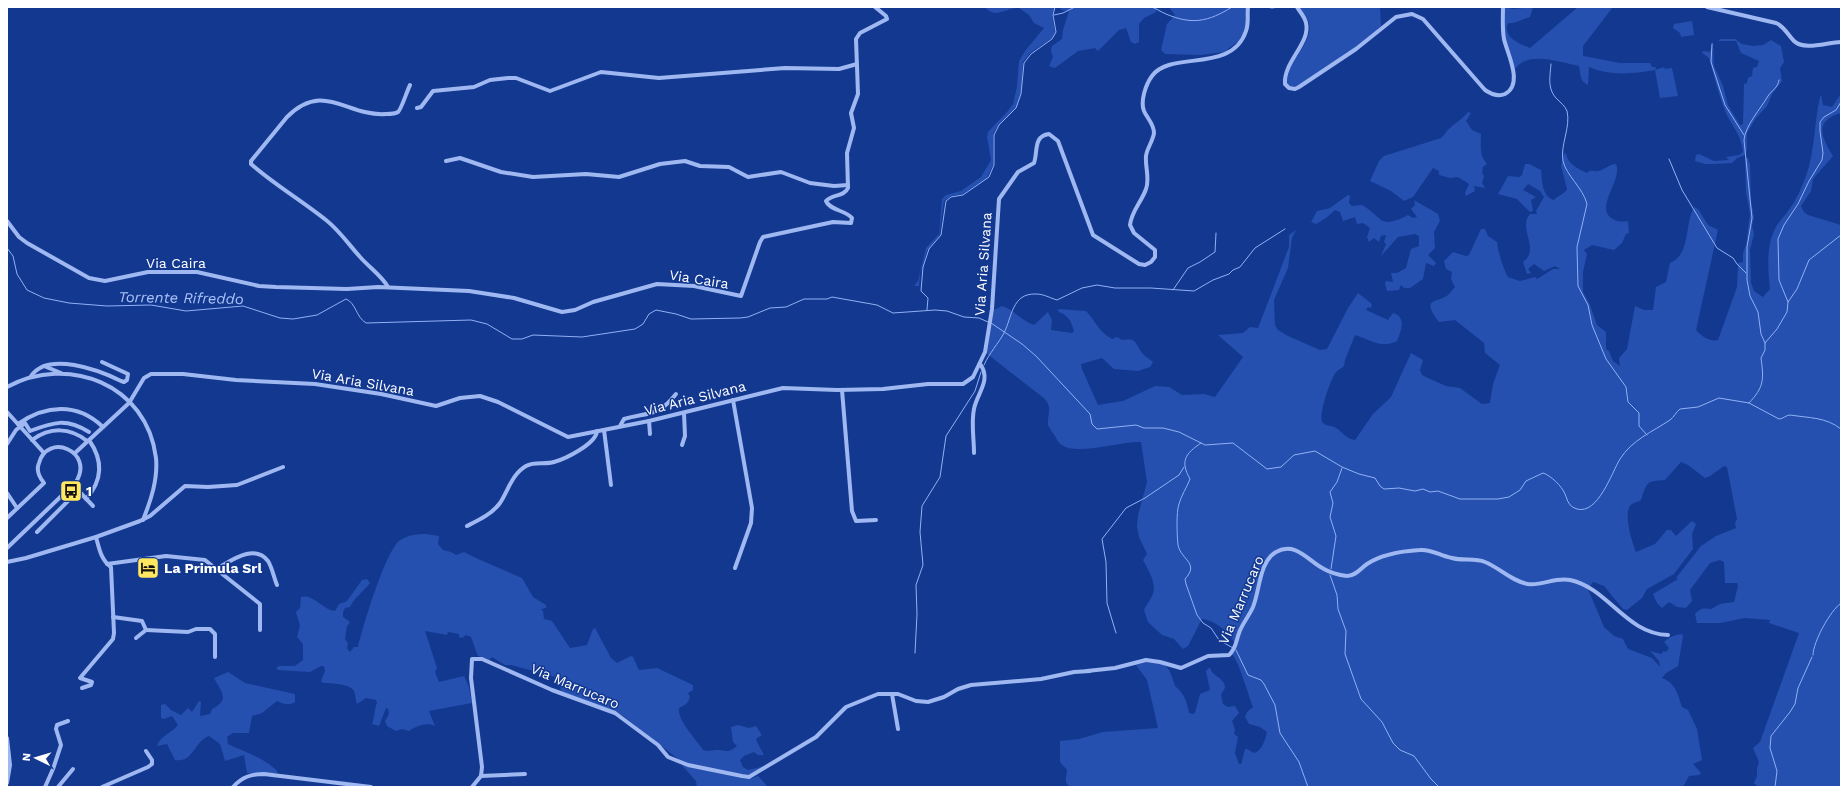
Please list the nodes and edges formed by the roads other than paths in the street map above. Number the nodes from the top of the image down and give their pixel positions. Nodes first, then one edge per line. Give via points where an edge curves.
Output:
1 (875, 7) edge
2 (1248, 7) edge
3 (1297, 7) edge
4 (1503, 7) edge
5 (1707, 7) edge
6 (1841, 42) edge
7 (857, 64) junction
8 (410, 85) dead end
9 (417, 108) dead end
10 (446, 161) dead end
11 (848, 185) junction
12 (7, 221) edge
13 (388, 287) junction
14 (102, 362) dead end
15 (980, 364) junction
16 (43, 366) junction
17 (61, 373) junction
18 (30, 376) junction
19 (7, 387) edge
20 (842, 390) junction
21 (676, 394) dead end
22 (734, 400) junction
23 (129, 403) junction
24 (7, 412) edge
25 (684, 413) junction
26 (649, 421) junction
27 (25, 423) junction
28 (19, 425) junction
29 (620, 426) junction
30 (102, 428) junction
31 (604, 430) junction
32 (597, 431) junction
33 (89, 432) dead end
34 (650, 434) dead end
35 (32, 440) junction
36 (88, 441) junction
37 (7, 444) edge
38 (682, 445) dead end
39 (44, 453) junction
40 (75, 453) junction
41 (974, 453) dead end
42 (283, 467) dead end
43 (611, 485) dead end
44 (72, 486) junction
45 (7, 493) edge
46 (86, 499) junction
47 (93, 506) dead end
48 (17, 508) junction
49 (7, 518) edge
50 (143, 520) junction
51 (876, 520) dead end
52 (467, 526) dead end
53 (37, 532) dead end
54 (96, 537) junction
55 (7, 548) edge
56 (7, 562) edge
57 (107, 564) junction
58 (735, 568) dead end
59 (216, 569) junction
60 (277, 585) dead end
61 (113, 617) junction
62 (146, 630) junction
63 (260, 630) dead end
64 (1668, 635) dead end
65 (136, 638) dead end
66 (215, 657) dead end
67 (1087, 671) junction
68 (1092, 672) dead end
69 (82, 688) dead end
70 (892, 694) junction
71 (68, 721) dead end
72 (898, 729) dead end
73 (7, 738) edge
74 (146, 751) dead end
75 (8, 752) edge
76 (73, 769) dead end
77 (525, 774) dead end
78 (482, 776) junction
79 (7, 783) edge
80 (45, 787) edge
81 (58, 787) edge
82 (102, 787) edge
83 (232, 787) edge
84 (371, 787) edge
85 (472, 787) edge

1 - 7 street via 887,19 858,35
2 - 15 street, Via Aria Silvana via 1247,29 1236,47 1214,58 1174,64 1160,69 1151,77 1145,92 1143,108 1153,126 1154,134 1146,157 1147,186 1130,225 1134,233 1155,250 1155,257 1147,264 1136,263 1093,235 1060,146 1053,136 1047,134 1040,138 1034,163 1018,172 999,199 992,309
3 - 4 street via 1306,21 1307,32 1286,76 1285,84 1289,88 1299,87 1356,49 1392,19 1409,14 1417,15 1426,23 1485,90 1498,95 1509,92 1514,79 1504,39
5 - 6 street via 1776,23 1782,26 1794,41 1802,45
7 - 9 street via 839,70 785,68 659,78 601,72 550,91 516,78 502,78 486,81 474,87 433,91 421,107
7 - 11 street via 858,94 851,113 854,128 847,153
8 - 13 street via 401,108 392,114 364,111 331,100 306,104 287,117 251,161 251,164 270,180 326,220 345,237
10 - 11 street via 460,158 501,172 533,177 586,174 619,177 660,164 685,161 700,166 729,167 748,177 781,172 810,183
11 - 13 street, Via Caira via 845,192 826,201 829,206 848,214 852,218 851,223 833,222 763,237 741,296 694,286 657,284 562,312 530,302 480,292
12 - 13 street, Via Caira via 19,237 98,281 148,272 197,272 259,286
14 - 16 street via 128,374 127,380 120,381 80,366 53,363
15 - 20 street, Via Aria Silvana via 970,381 960,385 928,384
15 - 41 street, Via Aria Silvana via 985,376 984,388 974,409
16 - 17 street
16 - 18 street
17 - 18 street
17 - 23 street via 84,376 109,386
18 - 19 street
20 - 22 street, Via Aria Silvana via 783,388
20 - 51 street via 852,511 856,521
21 - 29 street, Via Aria Silvana via 658,411 624,419
22 - 25 street, Via Aria Silvana
22 - 58 street via 752,508 750,523
23 - 30 street, Via Aria Silvana
23 - 32 street, Via Aria Silvana via 144,378 151,374 183,374 315,384 436,406 460,398 480,396 498,402 568,437
23 - 50 street via 144,423 156,457 156,478
24 - 28 street
25 - 26 street, Via Aria Silvana
25 - 38 street via 685,436
26 - 29 street, Via Aria Silvana
26 - 34 street
27 - 28 street
27 - 30 street via 42,414 62,411 84,416
27 - 33 street via 30,431 58,422 79,426
28 - 30 street via 42,411 63,409 85,415
28 - 35 street
28 - 37 street
29 - 31 street, Via Aria Silvana
30 - 36 street, Via Aria Silvana
31 - 32 street, Via Aria Silvana
31 - 43 street
32 - 52 street via 594,440 587,446 557,461 526,466 510,483 499,504
35 - 36 street via 49,431 64,430 76,433
35 - 39 street
36 - 40 street, Via Aria Silvana
36 - 46 street via 96,451 100,472 96,485
39 - 40 street via 59,447
39 - 48 street via 38,466 39,477 44,483
40 - 44 street via 81,468
42 - 50 street via 237,485 208,488 185,486
44 - 46 street
44 - 53 street via 74,495
44 - 55 street
45 - 48 street
46 - 47 street
48 - 49 street
50 - 54 street
54 - 56 street
54 - 57 street
57 - 59 street via 166,556 205,560
57 - 61 street via 111,567
59 - 60 street via 246,553 261,556 268,562
59 - 63 street via 260,604
61 - 62 street via 142,621
61 - 69 street via 113,639 80,678 92,682 91,685
62 - 65 street
62 - 66 street via 210,630 215,634
64 - 67 street, Via Marrucaro via 1642,630 1591,590 1569,580 1527,584 1485,562 1453,558 1424,550 1379,558 1355,574 1347,576 1323,569 1299,551 1290,548 1276,552 1268,560 1253,607 1240,629 1234,649 1229,654 1208,656 1182,668 1146,660 1115,668
67 - 68 street, Via Marrucaro
67 - 70 street, Via Marrucaro via 1041,679 971,685 928,702
70 - 72 street
70 - 78 street, Via Marrucaro via 878,694 846,707 816,737 749,777 688,764 668,757 647,736 615,713 476,658 470,663
71 - 80 street via 57,725 61,745
73 - 75 street
74 - 82 street via 152,764
75 - 79 street via 10,765
76 - 81 street
77 - 78 street
78 - 85 street
83 - 84 street via 244,777 254,774

